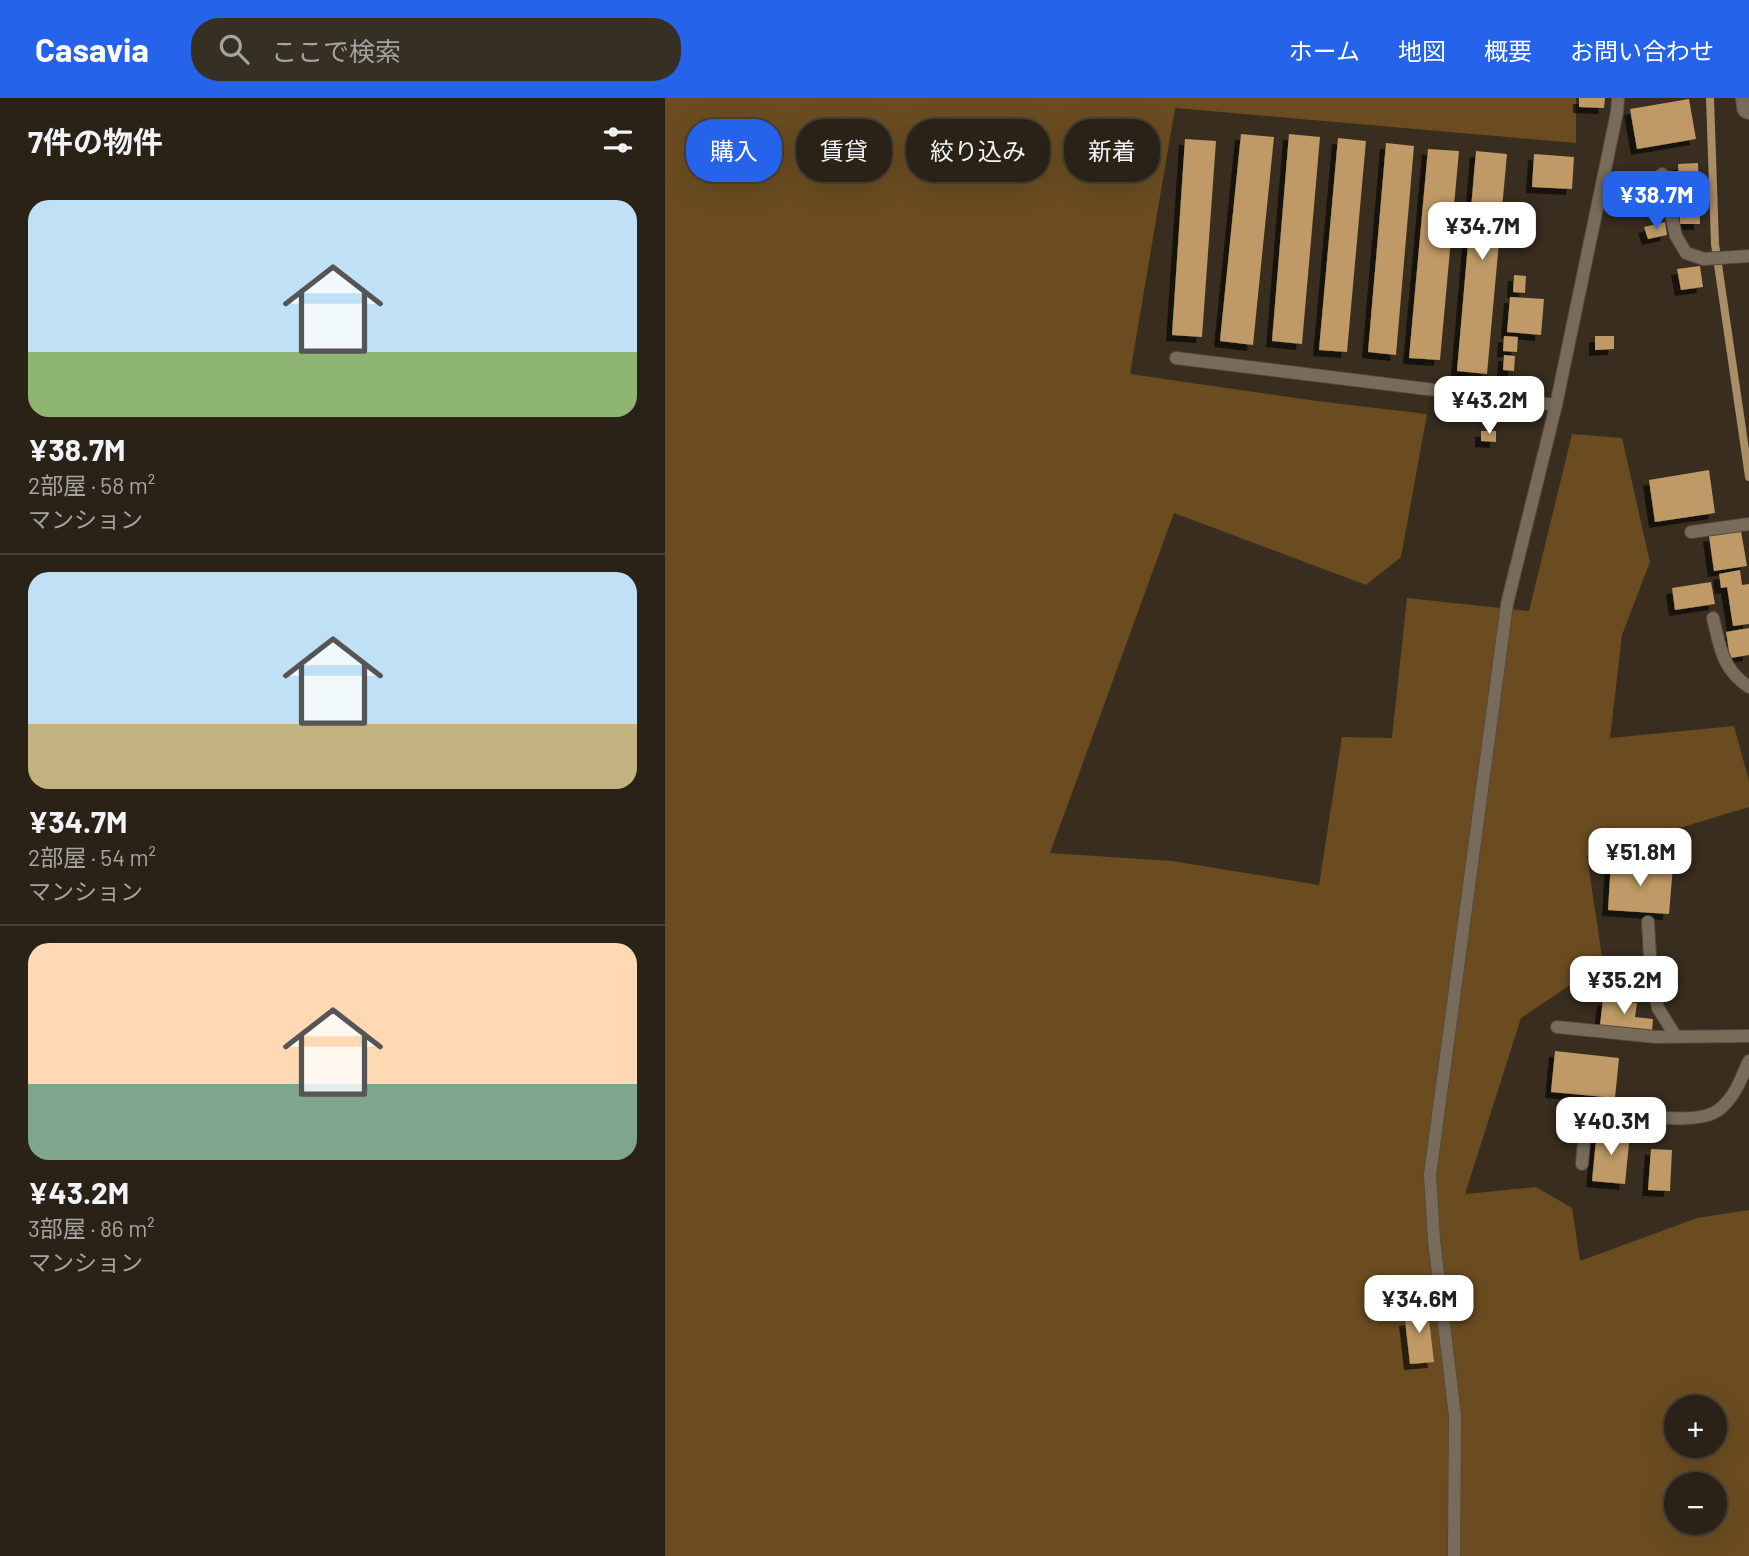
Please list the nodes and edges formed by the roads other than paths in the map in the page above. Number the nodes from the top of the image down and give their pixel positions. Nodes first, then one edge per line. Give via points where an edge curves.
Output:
1 (1618, 98) edge
2 (1748, 98) edge
3 (1749, 107) edge
4 (1663, 174) dead end
5 (1749, 256) edge
6 (1176, 358) dead end
7 (1556, 405) junction
8 (1745, 524) edge
9 (1691, 532) dead end
10 (1713, 618) dead end
11 (1749, 687) edge
12 (1648, 922) dead end
13 (1557, 1027) dead end
14 (1749, 1036) edge
15 (1676, 1037) junction
16 (1749, 1061) edge
17 (1582, 1164) dead end
18 (1454, 1556) edge

1 - 7 lane
2 - 3 street
4 - 5 lane via 1676,236 1686,253 1704,259
6 - 7 lane
7 - 18 lane via 1507,604 1430,1175 1455,1416
8 - 9 lane
10 - 11 lane via 1723,659
12 - 15 lane via 1658,1008
13 - 15 lane
14 - 15 lane
16 - 17 lane via 1735,1094 1707,1116 1689,1120 1587,1106

